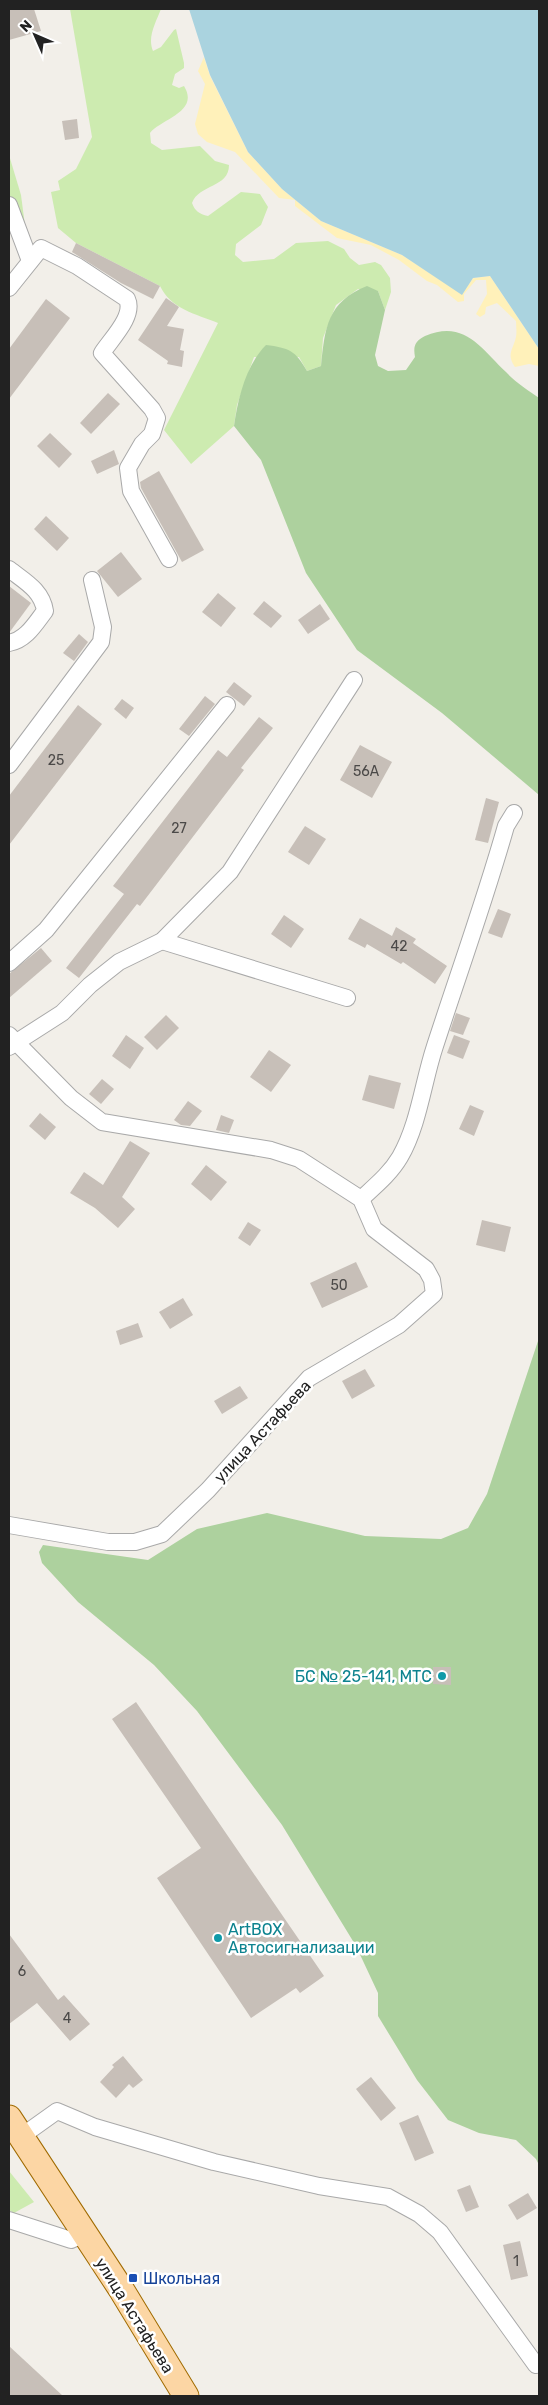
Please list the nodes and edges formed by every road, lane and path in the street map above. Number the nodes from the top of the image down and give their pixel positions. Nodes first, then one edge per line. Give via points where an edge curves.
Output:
1 (9, 205) edge
2 (30, 261) junction
3 (9, 288) edge
4 (169, 559) dead end
5 (9, 569) edge
6 (92, 580) dead end
7 (9, 643) edge
8 (354, 680) dead end
9 (227, 705) dead end
10 (9, 765) edge
11 (514, 813) dead end
12 (162, 942) junction
13 (9, 963) edge
14 (347, 998) dead end
15 (11, 1041) edge
16 (361, 1199) junction
17 (9, 1525) edge
18 (15, 2127) edge
19 (9, 2220) edge
20 (84, 2234) junction
21 (536, 2365) dead end
22 (186, 2396) edge

1 - 2 street
2 - 3 street
2 - 4 street via 41,248 77,266 127,299 130,305 102,353 157,418 152,434 128,468 131,491
5 - 7 street via 39,592 45,610 27,634
6 - 10 street via 103,627 101,642
8 - 12 street via 230,872
9 - 13 street via 46,930
11 - 16 street via 506,826 474,933 434,1047 413,1125 400,1157
12 - 14 street
12 - 15 street via 119,962 62,1013
15 - 16 street via 102,1122 292,1156
16 - 17 street, улица Астафьева via 374,1229 426,1269 434,1294 399,1325 309,1378 208,1490 162,1534 136,1542 108,1542
18 - 20 main road, улица Астафьева
18 - 21 street via 57,2111 95,2127 214,2162 319,2186 388,2196 419,2214 440,2232
19 - 20 street via 72,2240
20 - 22 main road, улица Астафьева

